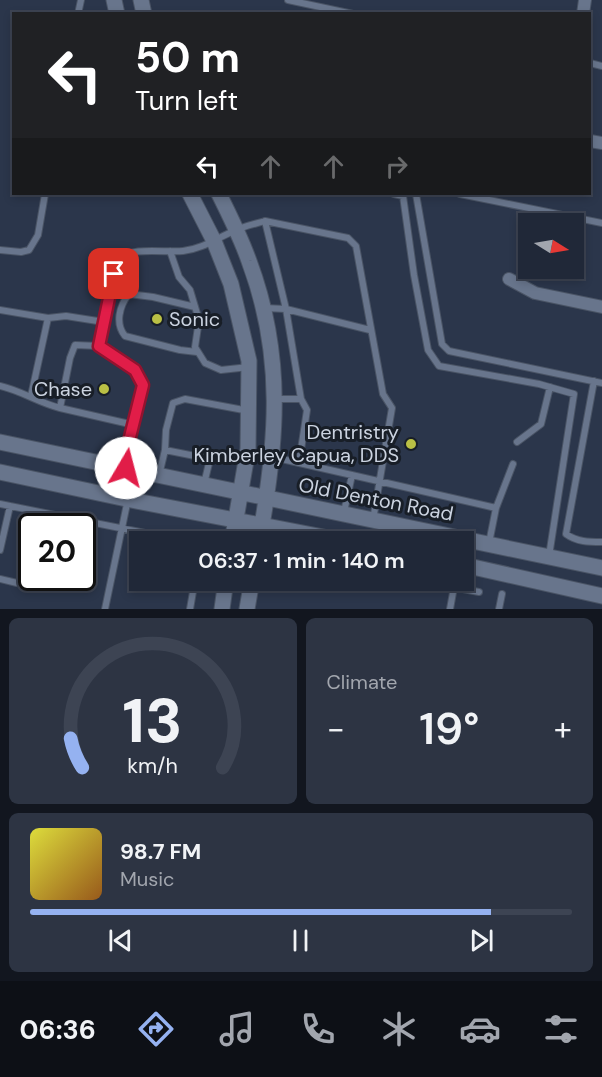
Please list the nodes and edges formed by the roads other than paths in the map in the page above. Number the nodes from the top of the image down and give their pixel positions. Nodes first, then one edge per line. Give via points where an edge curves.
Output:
1 (288, 0) edge
2 (343, 12) edge
3 (45, 195) edge
4 (191, 195) edge
5 (219, 195) edge
6 (398, 195) edge
7 (416, 195) edge
8 (465, 195) edge
9 (265, 221) junction
10 (602, 223) edge
11 (236, 230) junction
12 (214, 241) junction
13 (0, 250) edge
14 (170, 251) junction
15 (510, 279) dead end
16 (195, 307) junction
17 (602, 307) edge
18 (263, 308) junction
19 (286, 309) junction
20 (0, 310) edge
21 (48, 318) junction
22 (104, 322) junction
23 (370, 330) junction
24 (99, 346) junction
25 (198, 352) junction
26 (249, 367) junction
27 (594, 381) junction
28 (602, 383) edge
29 (0, 386) edge
30 (550, 387) junction
31 (31, 396) junction
32 (275, 399) junction
33 (301, 399) junction
34 (60, 408) junction
35 (249, 411) junction
36 (134, 425) junction
37 (0, 442) edge
38 (517, 442) dead end
39 (165, 450) junction
40 (273, 457) junction
41 (299, 463) junction
42 (513, 464) dead end
43 (126, 468) junction
44 (0, 472) edge
45 (159, 475) junction
46 (352, 475) junction
47 (381, 482) junction
48 (204, 485) junction
49 (241, 493) junction
50 (266, 498) junction
51 (128, 499) junction
52 (0, 504) edge
53 (10, 506) junction
54 (496, 508) junction
55 (343, 514) junction
56 (236, 520) junction
57 (373, 520) junction
58 (263, 524) junction
59 (122, 529) junction
60 (132, 531) edge
61 (234, 531) edge
62 (261, 531) edge
63 (296, 531) edge
64 (602, 542) edge
65 (488, 544) junction
66 (0, 550) edge
67 (549, 556) junction
68 (602, 567) edge
69 (474, 568) edge
70 (484, 570) junction
71 (0, 579) edge
72 (17, 583) dead end
73 (193, 591) edge
74 (224, 591) edge
75 (250, 591) edge
76 (453, 591) edge
77 (474, 591) edge
78 (479, 592) dead end
79 (502, 594) dead end
80 (602, 596) edge
81 (107, 609) edge
82 (190, 609) edge
83 (222, 609) edge
84 (247, 609) edge
85 (450, 609) edge
86 (499, 609) edge

1 - 2 lane
3 - 13 lane via 38,235 29,250
4 - 12 main road
5 - 11 main road
6 - 30 lane via 403,196 428,350 440,366
7 - 27 lane via 442,344 450,351
8 - 10 lane
9 - 11 lane
9 - 19 lane
9 - 23 lane via 348,238 356,246
11 - 12 lane
11 - 18 main road
12 - 14 lane via 198,248
12 - 26 main road via 237,305
14 - 16 lane
14 - 22 lane via 126,254 119,260
15 - 17 street via 535,293
16 - 25 lane via 199,320 195,347
16 - 25 lane via 129,294 123,301 120,330 125,336
18 - 19 lane
18 - 32 main road via 274,363
19 - 23 lane
19 - 33 lane
20 - 21 lane
21 - 22 lane via 66,316
21 - 31 lane
22 - 24 lane
23 - 47 lane via 383,394 392,408
24 - 34 lane via 75,345
24 - 36 lane via 135,370 143,385
25 - 26 lane via 205,363 221,370
26 - 35 main road
27 - 28 lane
27 - 64 lane via 566,534 573,539
29 - 31 lane
30 - 38 lane via 541,424
30 - 67 lane via 574,394
31 - 34 lane
32 - 33 lane
32 - 40 main road
33 - 41 lane via 307,410
34 - 36 lane
35 - 39 lane via 185,399 172,403
35 - 49 main road
36 - 43 lane
37 - 43 main road, Old Denton Road
39 - 45 lane
39 - 48 lane via 210,459
40 - 41 lane
40 - 50 main road
41 - 46 lane
42 - 54 lane
43 - 45 main road, Old Denton Road
44 - 51 main road
45 - 48 main road, Old Denton Road
46 - 47 lane
46 - 55 lane
47 - 54 lane
47 - 57 lane
48 - 49 main road, Old Denton Road
49 - 50 main road, Old Denton Road
49 - 56 main road
50 - 55 main road, Old Denton Road
50 - 58 main road
51 - 56 main road
51 - 59 lane
52 - 53 lane
53 - 59 lane
53 - 66 lane
54 - 65 lane
55 - 57 main road, Old Denton Road
56 - 58 main road
56 - 61 main road
57 - 65 main road, Old Denton Road
58 - 62 main road
58 - 63 main road
59 - 60 lane
59 - 81 lane
65 - 67 main road, Old Denton Road
65 - 70 main road
67 - 68 main road, Old Denton Road
69 - 70 main road
70 - 80 main road
71 - 72 lane
73 - 82 lane
74 - 83 main road
75 - 84 main road
76 - 85 lane
77 - 78 lane
79 - 86 lane

